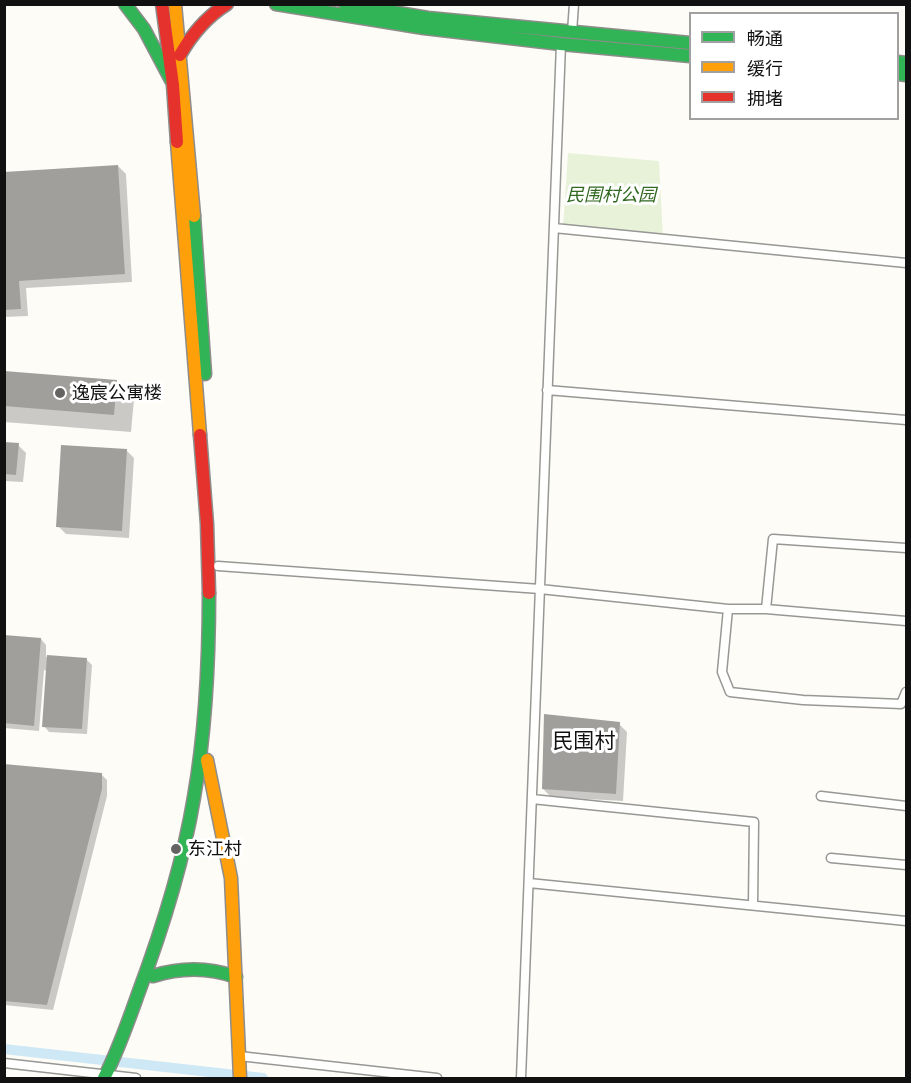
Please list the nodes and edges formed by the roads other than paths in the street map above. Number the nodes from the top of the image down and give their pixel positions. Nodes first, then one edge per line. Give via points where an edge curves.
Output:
1 (125, 4) edge
2 (162, 4) edge
3 (175, 4) edge
4 (226, 4) edge
5 (276, 4) edge
6 (345, 4) edge
7 (574, 4) edge
8 (572, 32) junction
9 (689, 43) edge
10 (561, 44) junction
11 (180, 55) junction
12 (689, 56) edge
13 (173, 86) junction
14 (554, 228) junction
15 (906, 264) edge
16 (547, 390) junction
17 (906, 420) edge
18 (906, 548) edge
19 (218, 566) junction
20 (540, 589) junction
21 (728, 609) junction
22 (766, 609) junction
23 (906, 621) edge
24 (906, 692) edge
25 (207, 760) junction
26 (821, 796) dead end
27 (532, 799) junction
28 (906, 806) edge
29 (831, 858) dead end
30 (906, 865) edge
31 (529, 883) junction
32 (753, 905) junction
33 (906, 921) edge
34 (153, 976) junction
35 (236, 977) junction
36 (121, 1049) junction
37 (240, 1061) junction
38 (4, 1063) edge
39 (111, 1074) edge
40 (136, 1078) edge
41 (240, 1078) edge
42 (437, 1078) edge
43 (521, 1078) edge

1 - 13 main road via 144,29
2 - 13 main road
3 - 11 main road
4 - 11 main road via 200,24
5 - 10 main road via 424,28
6 - 8 main road via 428,18
7 - 8 street
8 - 9 main road
10 - 12 main road
10 - 14 street
11 - 19 main road
13 - 36 main road via 207,524 208,675 200,762 185,842
14 - 15 street
14 - 16 street
16 - 17 street
16 - 20 street
18 - 22 street via 773,539
19 - 20 street
19 - 25 main road via 214,697
20 - 21 street
20 - 27 street
21 - 22 street
21 - 24 street via 722,672 730,692 902,704
22 - 23 street
25 - 34 main road via 171,920
25 - 35 main road via 231,878
26 - 28 street
27 - 31 street
27 - 32 street via 754,822
29 - 30 street
31 - 32 street
31 - 43 street
32 - 33 street
34 - 35 main road via 191,968
34 - 36 main road
35 - 37 main road
36 - 39 main road
37 - 41 main road
37 - 42 street
38 - 39 street
39 - 40 street

